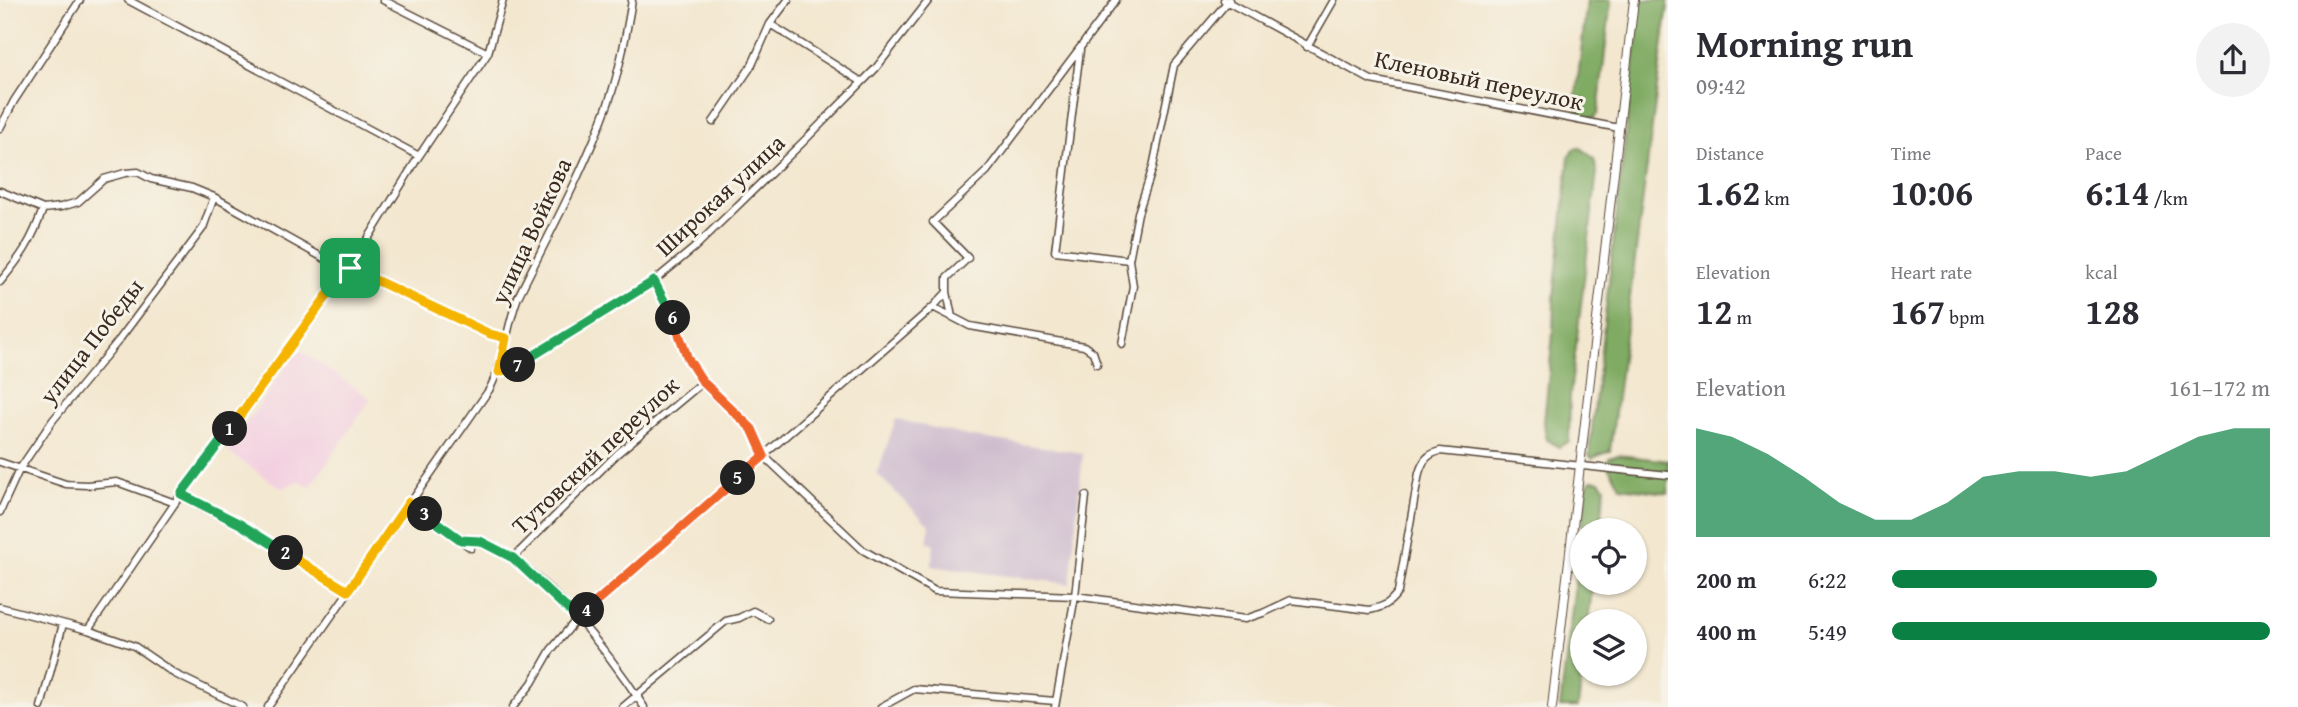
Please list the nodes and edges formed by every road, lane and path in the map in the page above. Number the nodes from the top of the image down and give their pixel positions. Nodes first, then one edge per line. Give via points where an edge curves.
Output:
1 (80, 0) edge
2 (128, 0) edge
3 (383, 0) edge
4 (503, 0) edge
5 (632, 0) edge
6 (788, 0) edge
7 (929, 0) edge
8 (1115, 0) edge
9 (1334, 0) edge
10 (1633, 0) edge
11 (1227, 1) edge
12 (770, 24) junction
13 (1307, 47) junction
14 (1081, 48) junction
15 (488, 53) junction
16 (862, 82) junction
17 (712, 122) dead end
18 (0, 128) edge
19 (1619, 128) junction
20 (419, 156) junction
21 (0, 191) edge
22 (215, 197) junction
23 (43, 209) junction
24 (1129, 260) junction
25 (348, 269) junction
26 (654, 281) junction
27 (0, 282) edge
28 (947, 292) junction
29 (933, 307) junction
30 (952, 317) junction
31 (506, 338) junction
32 (1122, 344) dead end
33 (1097, 364) dead end
34 (499, 372) junction
35 (703, 382) junction
36 (764, 456) junction
37 (0, 462) edge
38 (1580, 464) junction
39 (19, 470) junction
40 (1668, 475) edge
41 (181, 494) junction
42 (1086, 496) dead end
43 (409, 502) junction
44 (174, 503) junction
45 (0, 512) edge
46 (461, 540) junction
47 (471, 548) dead end
48 (513, 558) junction
49 (348, 591) junction
50 (1075, 596) junction
51 (0, 607) edge
52 (577, 618) junction
53 (768, 619) dead end
54 (63, 624) junction
55 (88, 630) junction
56 (637, 696) junction
57 (1055, 704) edge
58 (270, 706) edge
59 (41, 707) edge
60 (243, 707) edge
61 (513, 707) edge
62 (623, 707) edge
63 (644, 707) edge
64 (881, 707) edge
65 (1552, 707) edge

1 - 18 street
2 - 20 street
3 - 15 street
4 - 15 street
5 - 31 street, улица Войкова via 609,102 591,149 518,297
6 - 12 street
7 - 16 street, Широкая улица
8 - 14 street
9 - 13 street
10 - 19 street
11 - 13 street, Кленовый переулок
11 - 24 street via 1174,65
12 - 16 street
12 - 17 street via 752,65
13 - 19 street, Кленовый переулок via 1371,80
14 - 24 street via 1055,251
14 - 28 street via 987,171 933,222 968,258 947,278
15 - 20 street
16 - 26 street, Широкая улица via 694,248
19 - 38 street
20 - 25 street
21 - 23 street
22 - 23 street via 138,172 104,179 78,202
22 - 25 street
22 - 39 street, улица Победы via 199,234
23 - 27 street via 34,236
24 - 32 street via 1133,286
25 - 31 street
25 - 41 street
26 - 34 street, Широкая улица via 525,361
26 - 35 street
28 - 29 street
28 - 30 street
29 - 30 street
29 - 36 street
30 - 33 street via 970,326 1084,346 1093,352
31 - 34 street, улица Войкова
34 - 43 street, улица Войкова
35 - 36 street via 752,429
35 - 48 street, Тутовский переулок via 618,453
36 - 50 street via 863,550 935,591
36 - 52 street
37 - 39 street
38 - 40 street
38 - 50 street via 1440,451 1426,458 1419,473 1398,592 1382,608 1292,600 1245,619
38 - 65 street
39 - 44 street via 66,484 117,482
39 - 45 street, улица Победы
41 - 44 street
41 - 49 street via 264,538
42 - 50 street
43 - 46 street
43 - 49 street, улица Войкова
44 - 55 street
46 - 47 street
46 - 48 street via 480,541
48 - 52 street
49 - 58 street, улица Войкова
50 - 57 street
51 - 54 street
52 - 56 street
52 - 61 street
53 - 56 street via 753,611 726,621
54 - 55 street
54 - 59 street
55 - 60 street via 134,646 175,674
56 - 62 street
56 - 63 street
57 - 64 street via 914,689

